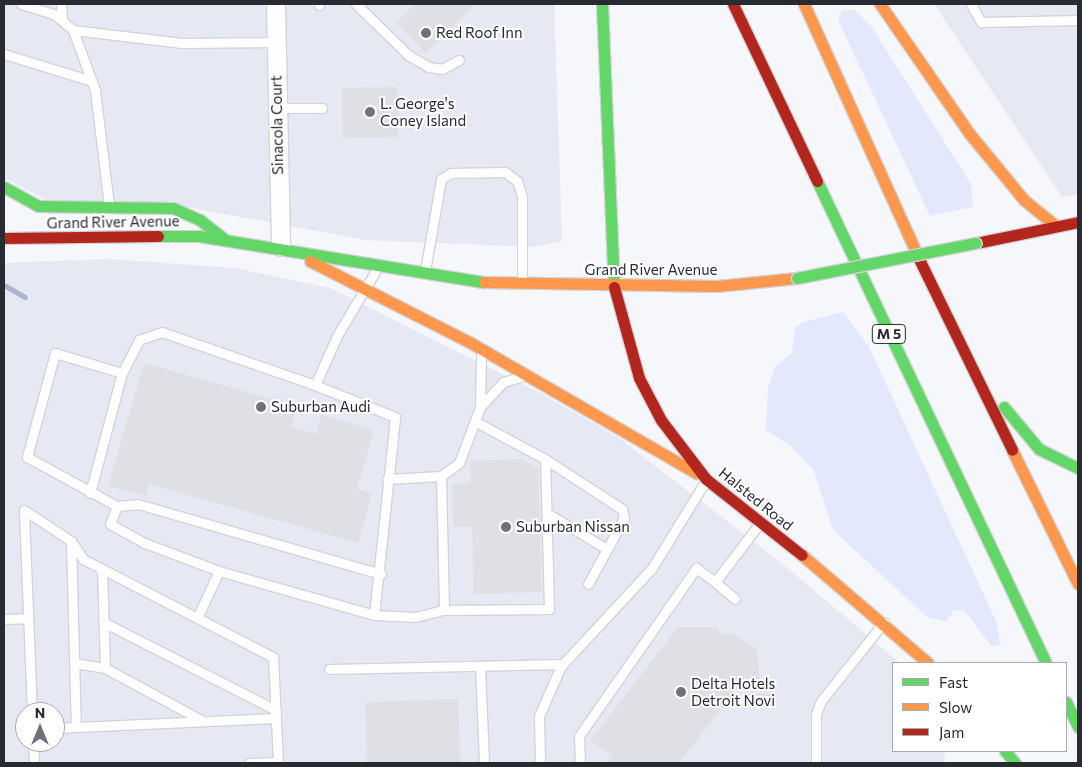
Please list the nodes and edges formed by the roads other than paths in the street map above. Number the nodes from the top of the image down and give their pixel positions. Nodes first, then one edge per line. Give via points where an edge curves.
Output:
1 (21, 4) edge
2 (61, 4) edge
3 (276, 4) edge
4 (602, 4) edge
5 (733, 4) edge
6 (804, 4) edge
7 (880, 4) edge
8 (971, 4) edge
9 (359, 5) edge
10 (62, 20) junction
11 (1078, 20) edge
12 (73, 30) junction
13 (276, 42) junction
14 (4, 54) edge
15 (458, 60) dead end
16 (92, 81) junction
17 (277, 108) junction
18 (322, 108) dead end
19 (4, 187) edge
20 (109, 207) junction
21 (1078, 222) edge
22 (1056, 226) junction
23 (4, 238) edge
24 (223, 238) junction
25 (281, 247) junction
26 (378, 267) junction
27 (424, 274) junction
28 (522, 284) junction
29 (614, 287) junction
30 (367, 290) junction
31 (943, 311) junction
32 (480, 348) junction
33 (122, 373) junction
34 (527, 375) junction
35 (315, 385) junction
36 (480, 407) junction
37 (476, 422) junction
38 (545, 459) junction
39 (1078, 468) edge
40 (441, 476) junction
41 (387, 479) junction
42 (706, 479) junction
43 (90, 493) junction
44 (117, 506) junction
45 (547, 513) junction
46 (760, 522) junction
47 (71, 541) junction
48 (607, 549) junction
49 (102, 569) junction
50 (219, 571) junction
51 (381, 574) junction
52 (715, 582) junction
53 (588, 584) dead end
54 (1078, 584) edge
55 (735, 598) dead end
56 (444, 610) junction
57 (374, 615) junction
58 (4, 618) edge
59 (28, 618) junction
60 (197, 618) junction
61 (103, 622) junction
62 (884, 622) junction
63 (927, 662) edge
64 (1046, 662) edge
65 (74, 663) junction
66 (563, 664) junction
67 (480, 666) junction
68 (104, 668) junction
69 (329, 670) dead end
70 (748, 699) dead end
71 (769, 700) dead end
72 (32, 702) edge
73 (1067, 704) edge
74 (276, 714) junction
75 (203, 721) junction
76 (76, 727) junction
77 (1078, 727) edge
78 (65, 728) edge
79 (1006, 752) edge
80 (249, 763) edge
81 (484, 763) edge
82 (540, 763) edge
83 (580, 763) edge
84 (816, 763) edge
85 (1014, 763) edge

1 - 10 lane
2 - 10 lane
3 - 13 street, Sinacola Court
4 - 29 main road, Halsted Road
5 - 64 main road, M 5
6 - 31 main road
7 - 22 main road via 969,133 1024,200
8 - 11 lane via 981,22
9 - 15 lane via 408,55 429,67 442,69
10 - 12 lane
12 - 13 lane via 182,43
12 - 16 lane
13 - 17 street, Sinacola Court
14 - 16 lane
16 - 20 lane
17 - 18 lane
17 - 25 street, Sinacola Court
19 - 20 main road, Grand River Avenue via 38,206
20 - 24 main road, Grand River Avenue via 173,208 200,220
21 - 22 main road, Grand River Avenue
22 - 29 main road, Grand River Avenue, bridge via 797,278 717,286
23 - 24 main road, Grand River Avenue
24 - 25 main road, Grand River Avenue
25 - 26 main road, Grand River Avenue
25 - 30 main road
26 - 27 main road, Grand River Avenue
26 - 30 lane
27 - 28 main road, Grand River Avenue
27 - 28 lane via 441,179 451,173 505,172 517,182 522,196
28 - 29 main road, Grand River Avenue
29 - 42 main road, Halsted Road via 640,378 661,420
30 - 32 main road
30 - 35 lane via 338,334
31 - 39 main road via 1025,435 1053,458
31 - 54 main road
32 - 34 main road
32 - 36 lane via 484,373
33 - 35 lane via 139,340 162,332
33 - 43 lane
33 - 43 lane via 55,353 27,457
34 - 36 lane via 502,382
34 - 42 main road
35 - 41 lane via 395,417
36 - 37 lane
37 - 38 lane
37 - 40 lane via 458,463
38 - 45 lane
38 - 48 lane via 622,508 624,518
40 - 41 lane
40 - 56 lane
41 - 51 lane
42 - 46 main road, Halsted Road
42 - 66 lane via 652,568
43 - 44 lane
44 - 50 lane via 110,524 142,542
44 - 51 lane via 138,504
45 - 48 lane
45 - 56 lane via 549,609
46 - 52 lane
46 - 62 main road, Halsted Road
47 - 49 lane via 83,559
47 - 59 lane via 24,510
47 - 65 lane
48 - 53 lane
49 - 60 lane
49 - 61 lane
50 - 57 lane
50 - 60 lane
51 - 57 lane
52 - 55 lane
52 - 83 lane via 696,568 579,736
56 - 57 lane via 414,617
58 - 59 lane
59 - 72 lane
60 - 74 lane via 273,657
61 - 68 lane
61 - 74 lane
62 - 63 main road, Halsted Road
62 - 84 lane via 821,700 816,714
65 - 68 lane
65 - 76 lane
66 - 67 lane
66 - 82 lane via 539,716
67 - 69 lane
67 - 81 lane
68 - 75 lane
70 - 71 lane
73 - 77 main road
74 - 75 lane
74 - 80 lane via 278,762
75 - 76 lane
76 - 78 lane
79 - 85 main road

